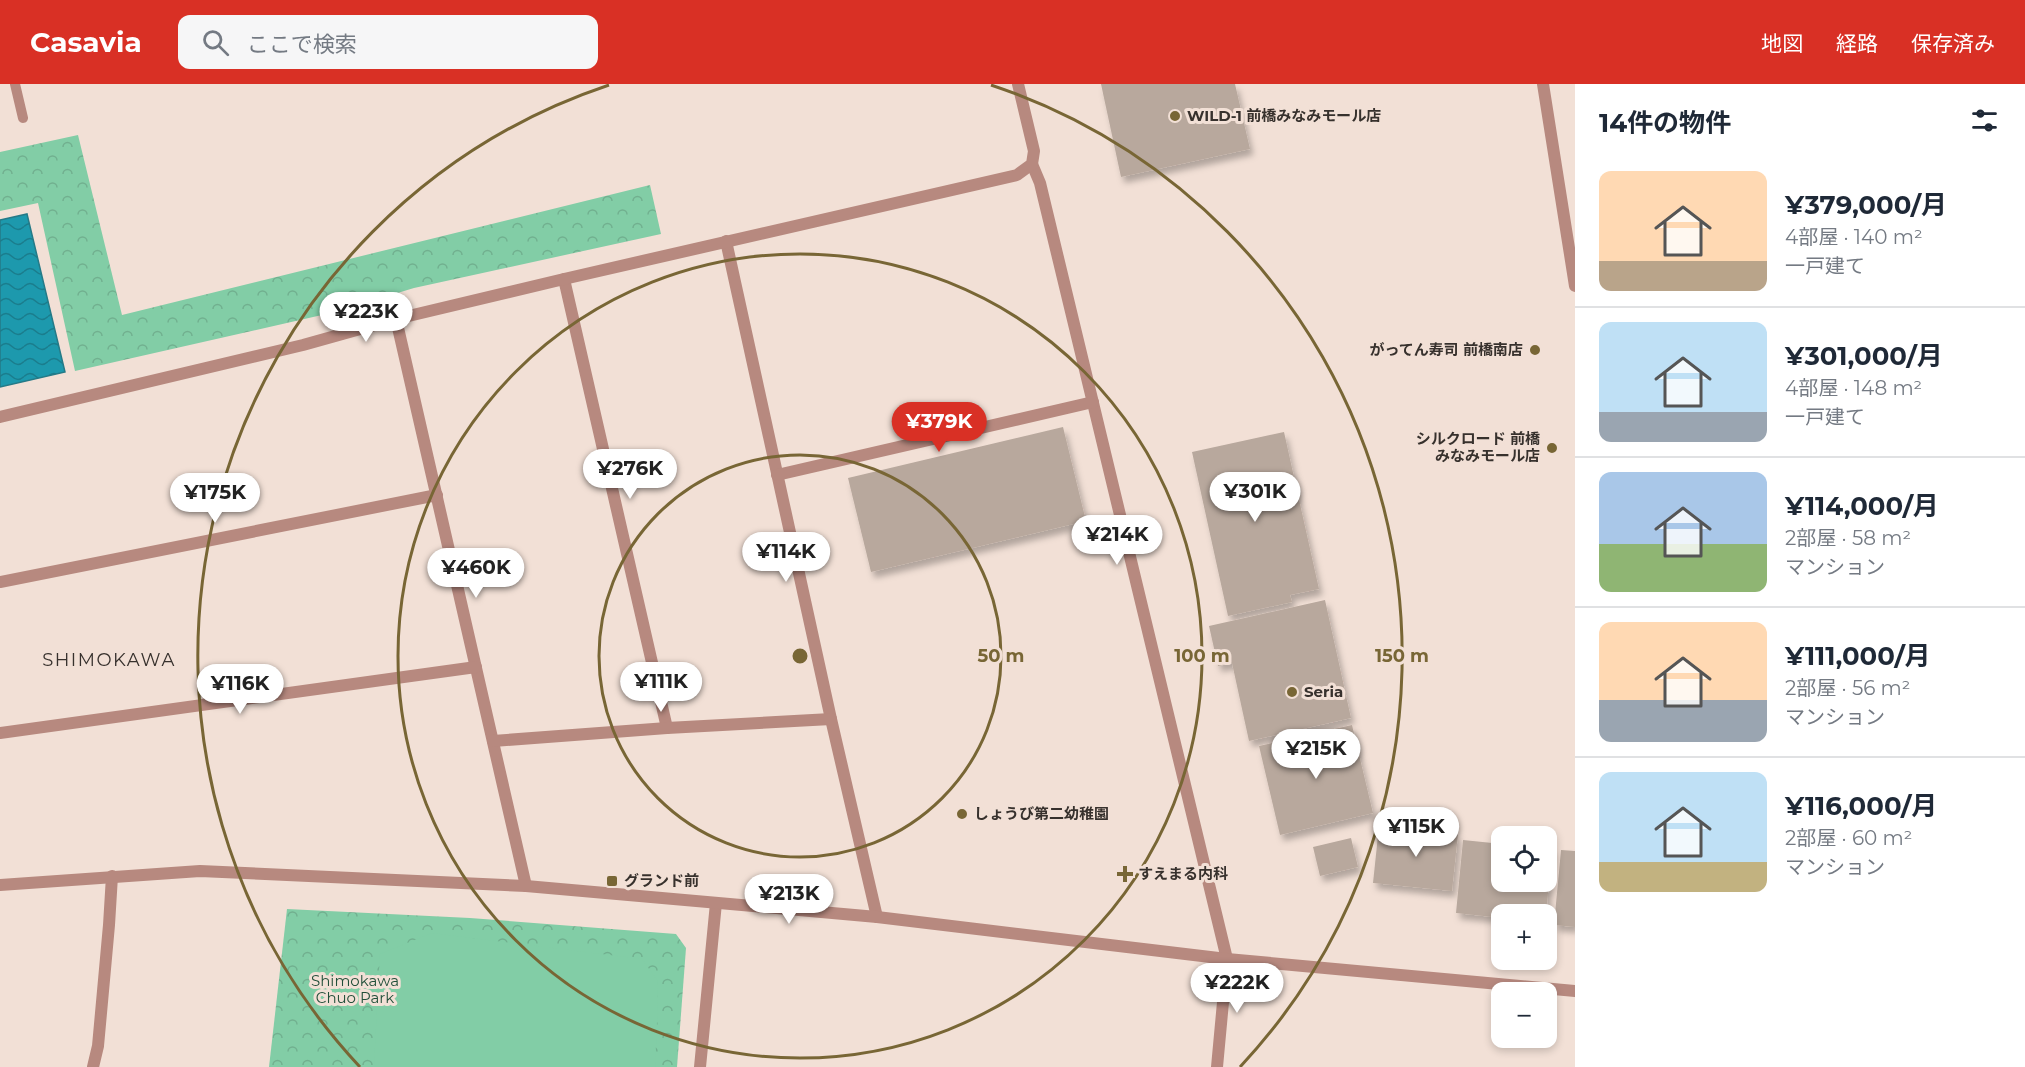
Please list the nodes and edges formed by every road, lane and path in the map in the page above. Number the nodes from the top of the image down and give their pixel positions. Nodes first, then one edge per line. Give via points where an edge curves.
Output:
1 (15, 84) edge
2 (1018, 84) edge
3 (1543, 84) edge
4 (23, 118) dead end
5 (1032, 164) junction
6 (726, 241) junction
7 (1572, 259) edge
8 (564, 279) junction
9 (1575, 286) edge
10 (396, 320) junction
11 (1093, 402) junction
12 (0, 417) edge
13 (777, 475) junction
14 (437, 495) junction
15 (0, 582) edge
16 (476, 667) junction
17 (831, 719) junction
18 (667, 728) junction
19 (0, 734) edge
20 (493, 741) junction
21 (112, 876) junction
22 (0, 885) edge
23 (526, 886) junction
24 (716, 903) junction
25 (877, 917) junction
26 (1227, 959) junction
27 (1575, 991) edge
28 (93, 1067) edge
29 (700, 1067) edge
30 (1217, 1067) edge

1 - 4 lane
2 - 5 street via 1034,152
3 - 7 street
5 - 6 street via 1017,175
5 - 11 street via 1040,183
6 - 8 street
6 - 13 street
7 - 9 street
8 - 10 street
8 - 18 street
10 - 12 street
10 - 14 street
11 - 13 street
11 - 26 street
13 - 17 street
14 - 15 street
14 - 16 street
16 - 19 street
16 - 20 street
17 - 18 street
17 - 25 street
18 - 20 street
20 - 23 street
21 - 22 street
21 - 23 street via 200,871
21 - 28 street
23 - 24 street
24 - 25 street
24 - 29 street
25 - 26 street
26 - 27 street
26 - 30 street

